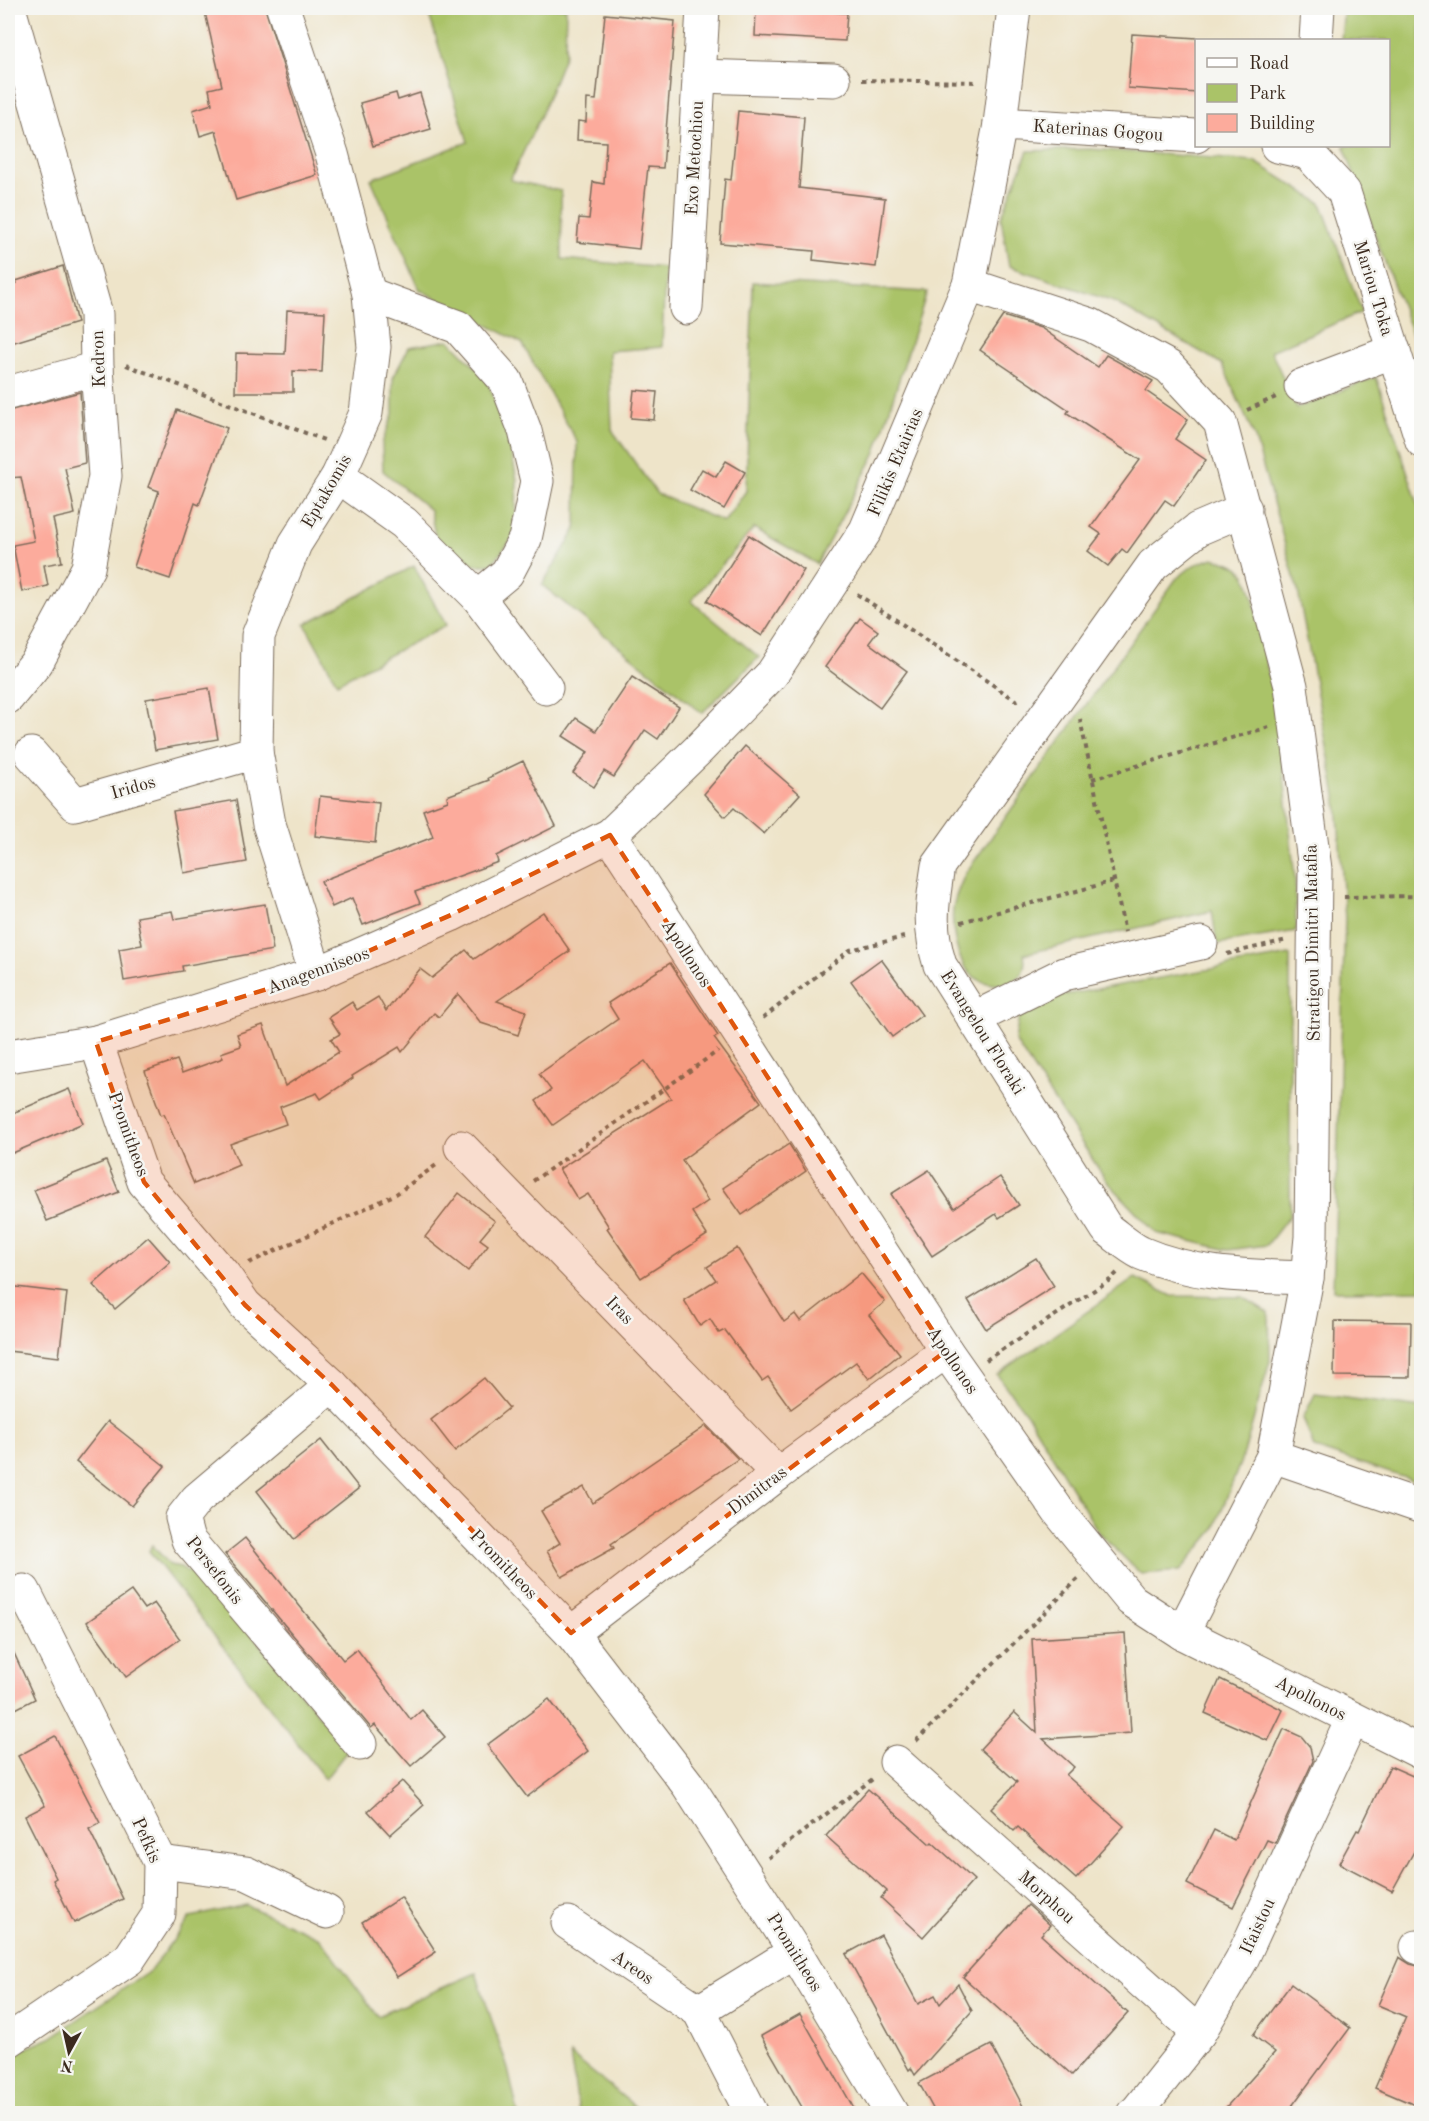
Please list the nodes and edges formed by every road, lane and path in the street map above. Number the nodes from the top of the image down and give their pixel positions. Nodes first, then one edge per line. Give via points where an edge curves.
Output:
1 (9, 8) edge
2 (283, 8) edge
3 (703, 8) edge
4 (1014, 8) edge
5 (1318, 8) edge
6 (1316, 39) edge
7 (699, 76) junction
8 (834, 80) dead end
9 (893, 81) dead end
10 (956, 81) dead end
11 (1000, 124) junction
12 (1195, 136) edge
13 (1288, 147) edge
14 (1309, 149) edge
15 (969, 285) junction
16 (369, 294) junction
17 (686, 308) dead end
18 (1394, 351) junction
19 (97, 361) junction
20 (1301, 386) joint
21 (8, 393) edge
22 (1220, 422) junction
23 (1422, 441) edge
24 (344, 463) junction
25 (1245, 508) junction
26 (834, 579) junction
27 (478, 597) junction
28 (1072, 679) junction
29 (546, 688) dead end
30 (8, 697) edge
31 (1043, 719) junction
32 (1296, 719) junction
33 (256, 752) junction
34 (31, 754) dead end
35 (1092, 779) junction
36 (610, 835) junction
37 (1114, 881) junction
38 (1422, 896) edge
39 (1315, 897) junction
40 (932, 930) junction
41 (1314, 933) junction
42 (1201, 943) joint
43 (1130, 959) junction
44 (316, 974) junction
45 (975, 1018) junction
46 (741, 1035) junction
47 (96, 1041) junction
48 (8, 1056) edge
49 (461, 1147) joint
50 (510, 1197) junction
51 (1140, 1252) junction
52 (224, 1275) junction
53 (1307, 1278) junction
54 (955, 1363) junction
55 (332, 1385) junction
56 (1273, 1456) junction
57 (778, 1474) junction
58 (1422, 1507) edge
59 (1097, 1559) junction
60 (24, 1591) dead end
61 (571, 1633) junction
62 (1182, 1634) junction
63 (1352, 1719) junction
64 (360, 1744) dead end
65 (1422, 1753) edge
66 (896, 1762) junction
67 (160, 1862) junction
68 (746, 1875) junction
69 (327, 1912) dead end
70 (568, 1923) dead end
71 (795, 1952) junction
72 (699, 2011) junction
73 (1199, 2033) junction
74 (8, 2041) edge
75 (752, 2114) edge
76 (892, 2114) edge
77 (1133, 2114) edge

1 - 19 street, Kedron via 96,314
2 - 16 street, Eptakomis via 332,154
3 - 7 street, Exo Metochiou
4 - 11 street, Filikis Etairias
5 - 6 street
7 - 8 street
7 - 17 street, Exo Metochiou
9 - 10 path
11 - 12 street, Katerinas Gogou
11 - 15 street, Filikis Etairias
13 - 14 street
14 - 18 street, Mariou Toka via 1344,192
15 - 22 street, Stratigou Dimitri Matafia via 1092,325 1169,367
15 - 26 street, Filikis Etairias via 866,530
16 - 24 street, Eptakomis via 374,347 366,413
16 - 27 street via 458,327 506,381 525,431 537,481 525,539 507,573
18 - 20 street
18 - 23 street, Mariou Toka
19 - 21 street
19 - 24 path
19 - 30 street, Kedron via 105,476 88,568 37,663
20 - 22 path
22 - 25 street, Stratigou Dimitri Matafia
24 - 27 street
24 - 33 street, Eptakomis via 295,544 258,636
25 - 28 street, Evangelou Floraki via 1198,529 1153,565
25 - 32 street, Stratigou Dimitri Matafia
26 - 31 path
26 - 36 street, Filikis Etairias via 772,674
27 - 29 street
28 - 31 street, Evangelou Floraki
28 - 35 path
31 - 40 street, Evangelou Floraki via 938,866
32 - 35 path
32 - 39 street, Stratigou Dimitri Matafia
33 - 34 street, Iridos via 75,804
33 - 44 street, Eptakomis via 269,824
35 - 37 path
36 - 44 street, Anagenniseos via 451,915
36 - 46 street, Apollonos
37 - 40 path
37 - 43 path
38 - 39 path
39 - 41 street, Stratigou Dimitri Matafia
40 - 45 street, Evangelou Floraki via 940,965
40 - 46 path via 850,950
41 - 42 path via 1214,958
41 - 53 street, Stratigou Dimitri Matafia via 1311,1237
42 - 43 street
43 - 45 street via 1064,974
44 - 47 street, Anagenniseos
45 - 51 street, Evangelou Floraki via 1107,1229
46 - 50 path
46 - 54 street, Apollonos
47 - 48 street, Anagenniseos
47 - 52 street, Promitheos via 144,1182
49 - 50 street, Iras
49 - 52 path via 396,1194
50 - 57 street, Iras
51 - 53 street, Evangelou Floraki via 1188,1269
51 - 54 path via 1110,1280
52 - 55 street, Promitheos via 245,1305
53 - 56 street, Stratigou Dimitri Matafia
54 - 57 street, Dimitras
54 - 59 street, Apollonos via 1059,1512
55 - 61 street, Promitheos
55 - 64 street, Persefonis via 197,1499 182,1518 188,1540
56 - 58 street
56 - 62 street, Stratigou Dimitri Matafia
57 - 61 street, Dimitras
59 - 62 street, Apollonos via 1131,1600
59 - 66 path
60 - 67 street, Pefkis
61 - 68 street, Promitheos via 688,1785
62 - 63 street, Apollonos
63 - 65 street, Apollonos
63 - 73 street, Ifaistou via 1242,1959
66 - 68 path
66 - 73 street, Morphou
67 - 69 street via 246,1873
67 - 74 street, Pefkis via 159,1914 129,1959
68 - 71 street, Promitheos
70 - 72 street, Areos
71 - 72 street
71 - 76 street, Promitheos
72 - 75 street, Areos
73 - 77 street, Ifaistou

